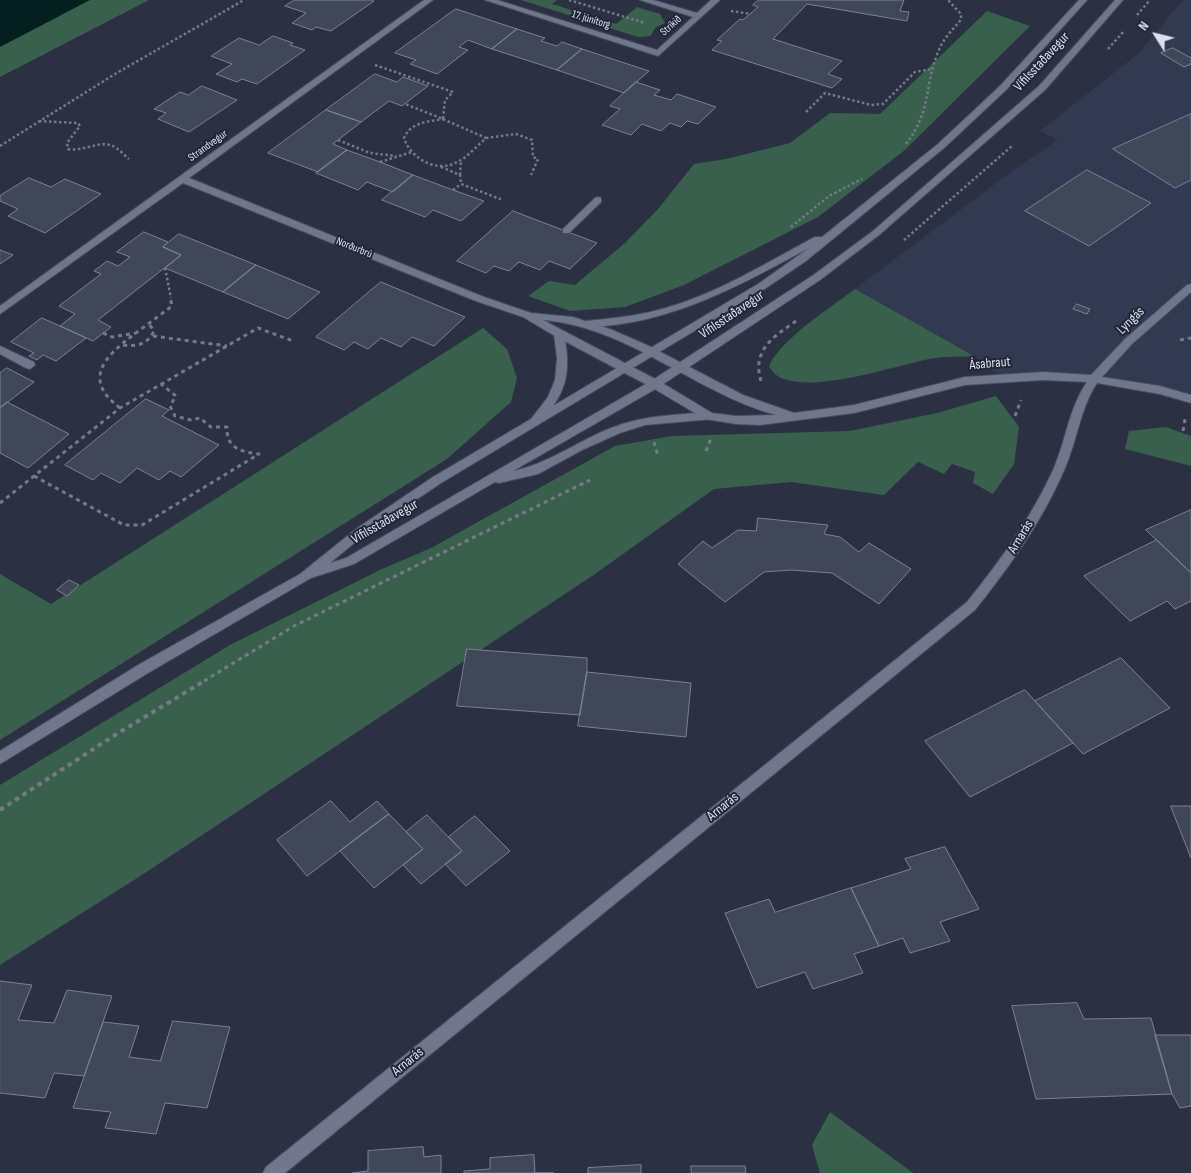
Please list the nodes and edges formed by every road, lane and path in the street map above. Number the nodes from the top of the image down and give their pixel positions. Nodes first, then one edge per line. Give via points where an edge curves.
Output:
1 (244, 0) edge
2 (429, 0) edge
3 (490, 0) edge
4 (569, 0) edge
5 (644, 0) edge
6 (716, 0) edge
7 (948, 0) edge
8 (1083, 0) edge
9 (1119, 0) edge
10 (698, 16) junction
11 (679, 34) junction
12 (658, 53) joint
13 (351, 57) junction
14 (933, 69) junction
15 (405, 104) dead end
16 (806, 112) dead end
17 (443, 119) junction
18 (38, 121) junction
19 (486, 138) junction
20 (338, 140) dead end
21 (0, 146) edge
22 (901, 149) dead end
23 (412, 152) junction
24 (396, 156) junction
25 (464, 158) junction
26 (130, 159) dead end
27 (380, 162) dead end
28 (441, 166) junction
29 (460, 175) junction
30 (531, 175) dead end
31 (182, 179) junction
32 (863, 179) dead end
33 (461, 184) junction
34 (454, 190) dead end
35 (503, 200) dead end
36 (598, 200) dead end
37 (838, 228) junction
38 (566, 231) dead end
39 (784, 232) dead end
40 (165, 268) dead end
41 (1191, 287) edge
42 (0, 311) edge
43 (526, 315) junction
44 (149, 324) junction
45 (585, 324) junction
46 (103, 333) dead end
47 (137, 333) junction
48 (559, 334) junction
49 (153, 336) junction
50 (1191, 338) edge
51 (1180, 340) dead end
52 (293, 341) dead end
53 (122, 345) junction
54 (226, 346) junction
55 (0, 350) edge
56 (651, 353) junction
57 (30, 365) dead end
58 (626, 368) junction
59 (680, 368) junction
60 (1094, 379) junction
61 (160, 384) junction
62 (656, 384) junction
63 (1021, 398) dead end
64 (1191, 399) edge
65 (120, 408) junction
66 (709, 416) junction
67 (794, 416) junction
68 (1015, 416) dead end
69 (526, 428) junction
70 (34, 476) junction
71 (590, 480) dead end
72 (486, 481) junction
73 (0, 503) edge
74 (304, 577) junction
75 (0, 758) edge
76 (0, 810) edge
77 (272, 1173) edge

1 - 18 path
2 - 13 street, Strandvegur
3 - 12 street, 17. júnítorg
4 - 11 path
5 - 10 street, Strikið
6 - 10 street, Strikið
7 - 14 path via 961,14 961,20 938,50
8 - 37 street, Vífilsstaðavegur via 1003,88 941,146
9 - 59 street, Vífilsstaðavegur via 1042,88 876,233 816,278
10 - 11 street, Strikið
11 - 12 street, Strikið
13 - 17 path via 453,92 446,100
13 - 31 street, Strandvegur
14 - 16 path via 915,72 883,104 871,105 825,93
14 - 22 path via 923,119
15 - 17 path
17 - 19 path
17 - 23 path via 425,120 407,131 404,144
18 - 21 path
18 - 26 path via 78,123 79,129 67,143 68,149 109,145
19 - 25 path
19 - 30 path via 512,133 532,140 533,156 538,159
20 - 24 path via 370,153
23 - 24 path
23 - 28 path
24 - 27 path
25 - 28 path via 452,165
25 - 29 path via 459,167
28 - 29 path
29 - 33 path
31 - 42 street, Strandvegur
31 - 43 street, Norðurbrú
32 - 39 path via 829,196
33 - 34 path
33 - 35 path
36 - 38 street
37 - 45 street via 727,287 689,303 628,320
37 - 56 street, Vífilsstaðavegur via 802,259 762,286
40 - 44 path via 172,306
41 - 60 street, Lyngás via 1142,329
43 - 45 street, Norðurbrú
43 - 48 street, Norðurbrú
44 - 47 path
44 - 49 path via 153,327
45 - 56 street, Norðurbrú
46 - 47 path via 112,337
47 - 53 path
48 - 58 street, Norðurbrú
48 - 69 street via 563,376 558,390
49 - 53 path via 143,344
49 - 54 path
50 - 51 path
52 - 54 path via 258,328
53 - 65 path via 108,355 100,383 110,401
54 - 61 path
55 - 57 street
56 - 58 street, Vífilsstaðavegur
56 - 59 street, Ásabraut
58 - 62 street, Ásabraut
58 - 69 street, Vífilsstaðavegur
59 - 62 street, Vífilsstaðavegur
59 - 67 street, Ásabraut via 746,401
60 - 64 street, Ásabraut via 1160,390
60 - 67 street, Ásabraut via 1044,376 965,381 854,409
60 - 77 street, Arnarás via 1075,416 1059,470 1022,539 972,606
61 - 65 path
61 - 70 path via 176,396 170,406 175,416 190,420 200,418 211,427 228,428 226,434 232,446 239,451 259,454 142,525 124,525
62 - 66 street, Ásabraut
62 - 72 street, Vífilsstaðavegur
63 - 68 path
65 - 70 path
66 - 67 street, Ásabraut via 760,421
66 - 72 street via 645,421 578,447 534,471
69 - 74 street, Vífilsstaðavegur via 437,480 376,521
70 - 73 path
71 - 76 path via 294,626 115,735
72 - 74 street, Vífilsstaðavegur via 350,561
74 - 75 street, Vífilsstaðavegur via 143,669

